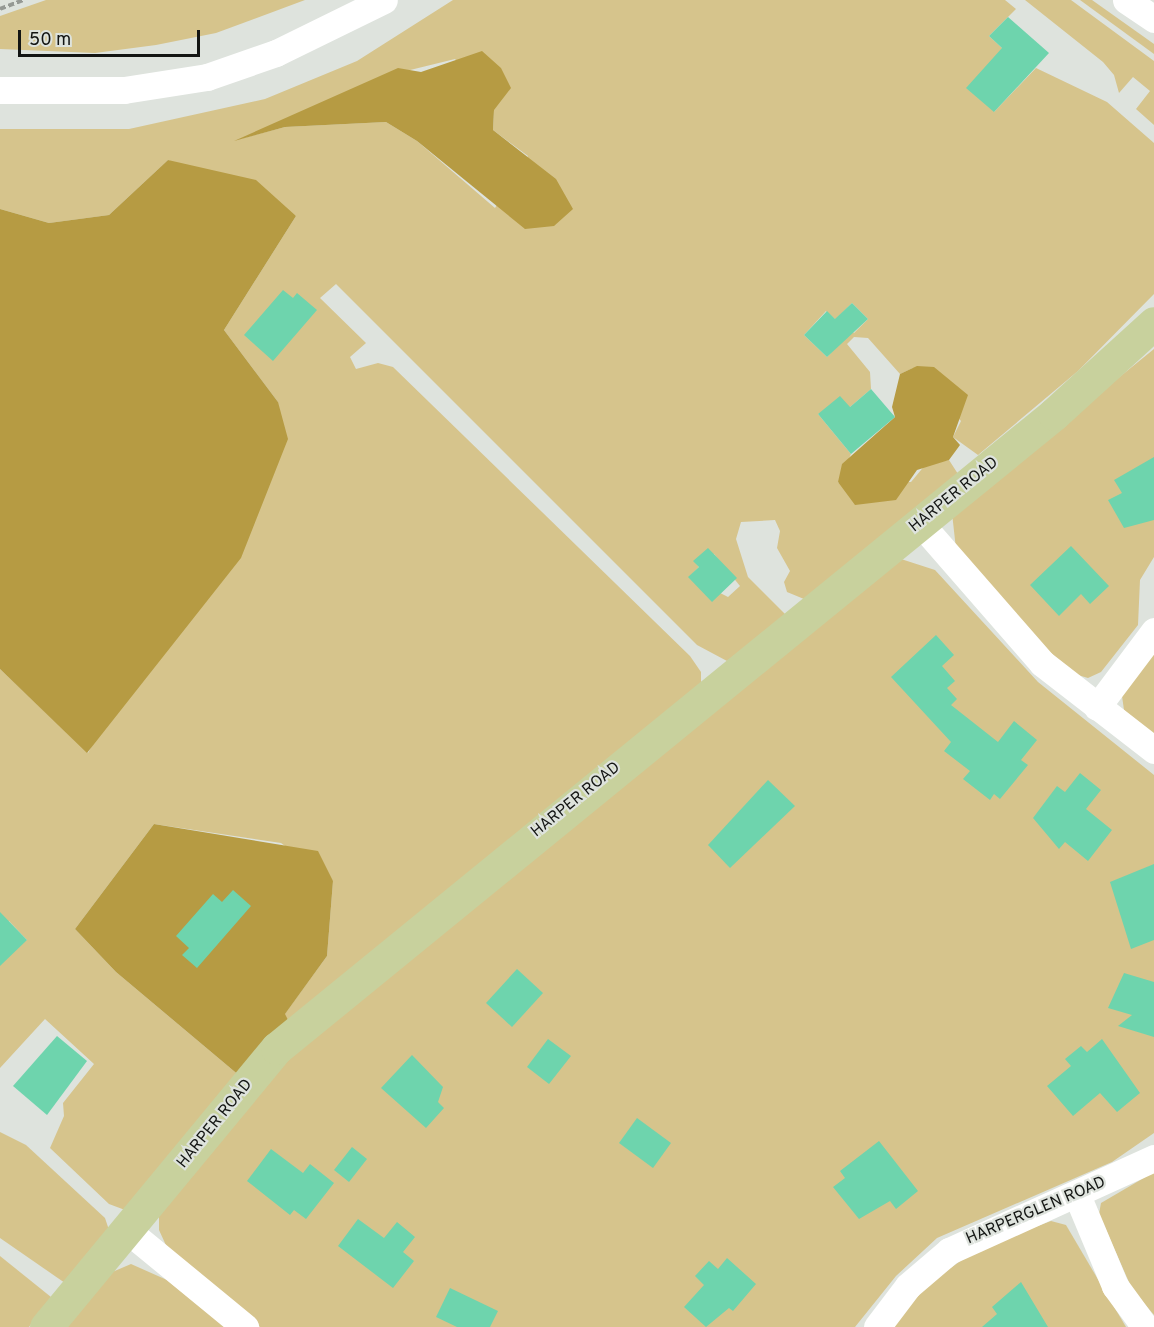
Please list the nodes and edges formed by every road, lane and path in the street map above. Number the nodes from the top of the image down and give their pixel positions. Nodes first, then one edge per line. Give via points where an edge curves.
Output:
1 (24, 0) edge
2 (384, 0) edge
3 (1126, 0) edge
4 (0, 9) edge
5 (1154, 18) edge
6 (0, 90) edge
7 (1154, 323) edge
8 (920, 523) junction
9 (1154, 631) edge
10 (1096, 707) junction
11 (1154, 750) edge
12 (1154, 1158) edge
13 (1077, 1195) junction
14 (127, 1230) junction
15 (46, 1327) edge
16 (245, 1327) edge
17 (877, 1327) edge
18 (1145, 1327) edge

1 - 4 path
2 - 6 street via 276,53 207,77 123,90
3 - 5 street
7 - 8 main road, HARPER ROAD
8 - 10 street via 1011,632
8 - 14 main road, HARPER ROAD via 277,1048
9 - 10 street
10 - 11 street
12 - 13 street, HARPERGLEN ROAD
13 - 17 street, HARPERGLEN ROAD via 986,1230 949,1251 908,1286
13 - 18 street via 1115,1286
14 - 15 main road, HARPER ROAD
14 - 16 street

